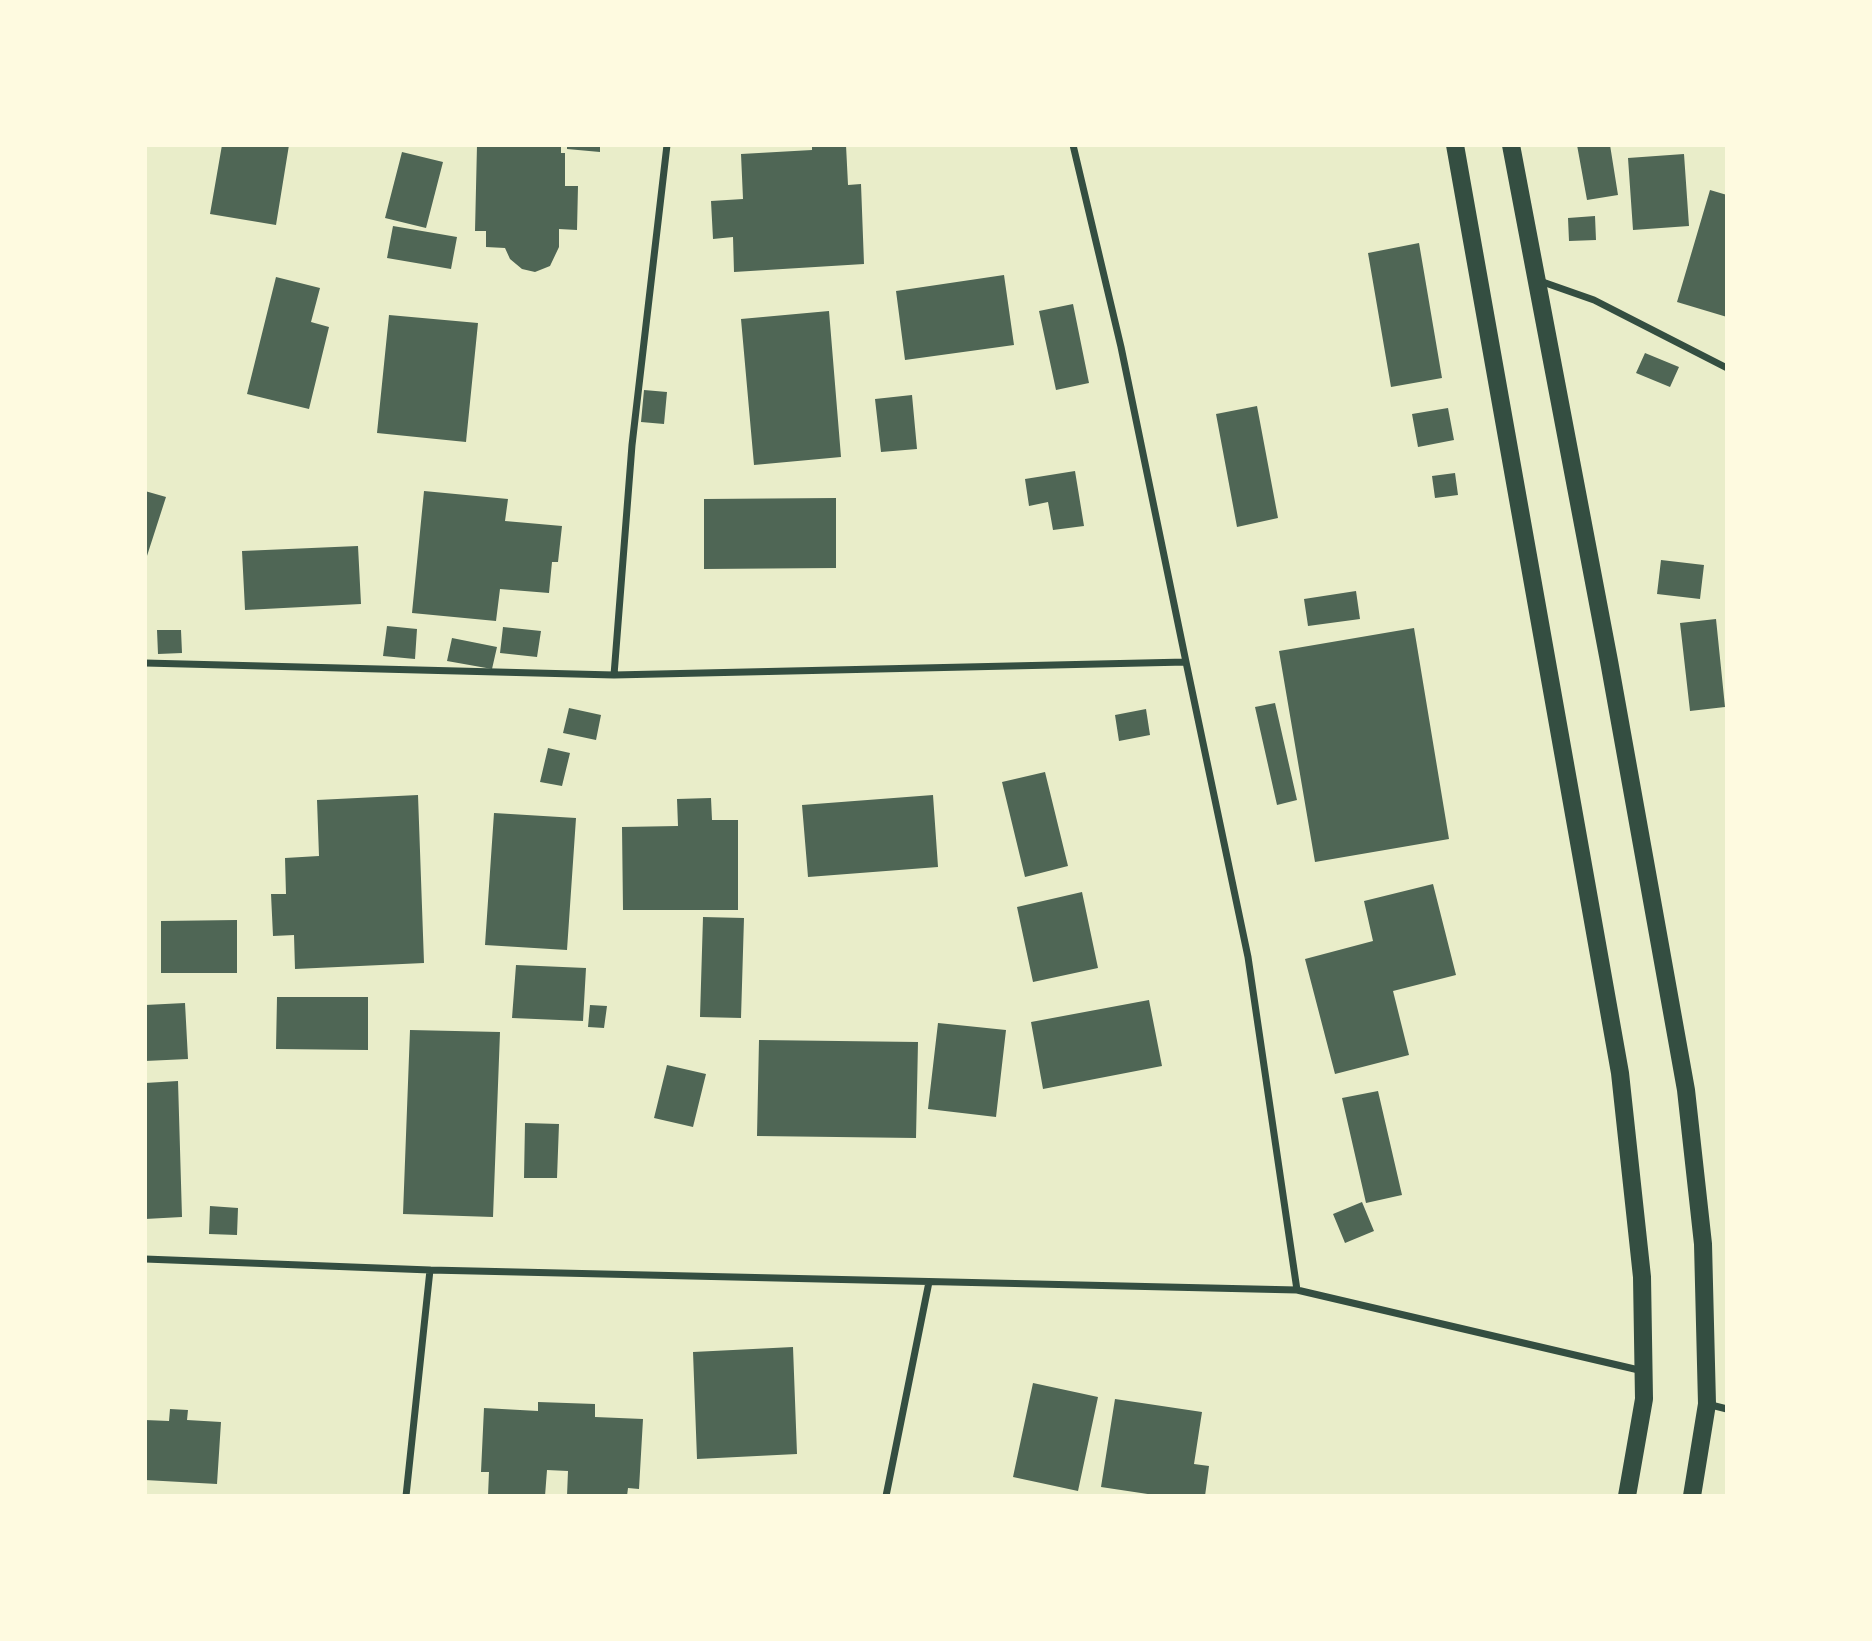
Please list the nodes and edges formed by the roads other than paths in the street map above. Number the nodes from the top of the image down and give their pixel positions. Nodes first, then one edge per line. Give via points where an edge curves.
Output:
1 (667, 145) edge
2 (1073, 145) edge
3 (1455, 145) edge
4 (1511, 145) edge
5 (1537, 280) junction
6 (1727, 368) edge
7 (1186, 662) junction
8 (145, 663) edge
9 (614, 675) junction
10 (145, 1259) edge
11 (430, 1270) junction
12 (929, 1282) junction
13 (1297, 1290) junction
14 (1643, 1371) junction
15 (1706, 1404) junction
16 (1727, 1409) edge
17 (406, 1496) edge
18 (886, 1496) edge
19 (1627, 1496) edge
20 (1692, 1496) edge

1 - 9 street via 632,445
2 - 7 street via 1121,348
3 - 14 main road via 1620,1073 1642,1277
4 - 5 main road
5 - 6 street via 1594,300
5 - 15 main road via 1686,1090 1703,1244
7 - 9 street
7 - 13 street via 1248,957
8 - 9 street
10 - 11 street
11 - 12 street
11 - 17 street
12 - 13 street
12 - 18 street
13 - 14 street
14 - 19 main road via 1644,1399
15 - 16 street
15 - 20 main road

